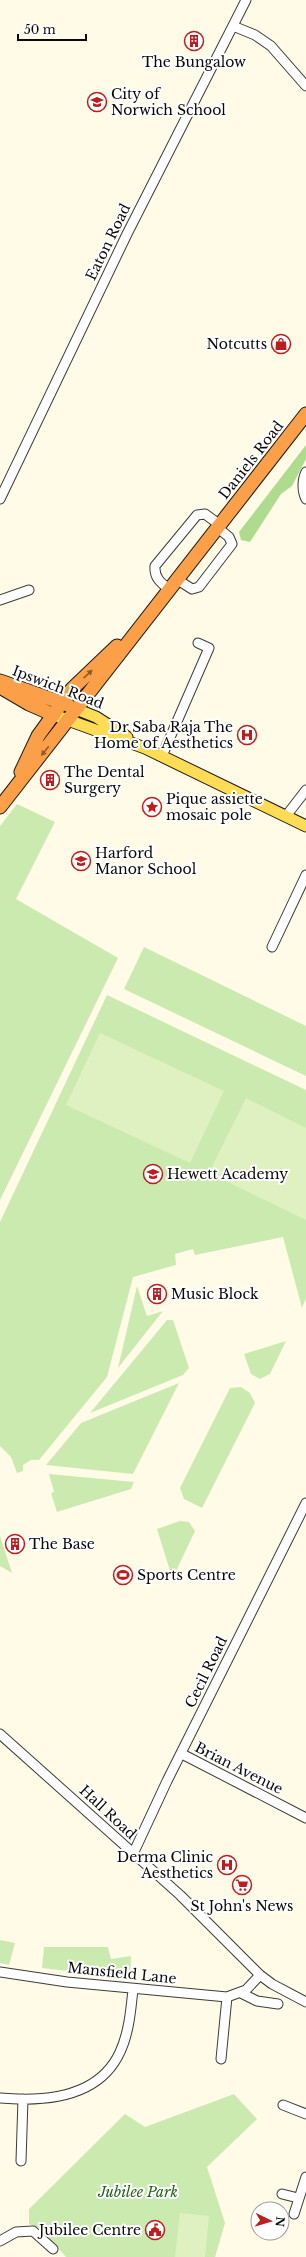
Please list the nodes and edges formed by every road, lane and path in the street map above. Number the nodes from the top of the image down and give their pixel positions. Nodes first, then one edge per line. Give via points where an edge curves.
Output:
1 (246, 0) edge
2 (233, 26) junction
3 (306, 86) edge
4 (306, 414) edge
5 (306, 472) edge
6 (0, 499) edge
7 (306, 499) edge
8 (219, 527) junction
9 (174, 585) junction
10 (29, 590) dead end
11 (0, 600) edge
12 (148, 617) junction
13 (198, 642) dead end
14 (0, 681) edge
15 (0, 687) edge
16 (62, 703) junction
17 (76, 709) junction
18 (54, 715) junction
19 (69, 720) junction
20 (144, 748) junction
21 (162, 756) junction
22 (306, 790) edge
23 (10, 794) junction
24 (0, 807) edge
25 (286, 816) junction
26 (306, 826) edge
27 (306, 875) edge
28 (272, 947) dead end
29 (306, 1504) edge
30 (0, 1734) edge
31 (182, 1754) junction
32 (306, 1818) edge
33 (133, 1854) junction
34 (0, 1972) edge
35 (260, 1975) junction
36 (133, 1989) junction
37 (241, 1993) junction
38 (227, 1997) junction
39 (306, 2002) edge
40 (278, 2004) dead end
41 (221, 2059) dead end
42 (0, 2098) edge
43 (23, 2099) junction
44 (283, 2105) dead end
45 (306, 2114) edge
46 (21, 2161) dead end
47 (306, 2177) edge
48 (282, 2194) dead end
49 (298, 2198) junction
50 (294, 2214) dead end
51 (0, 2241) edge
52 (53, 2249) dead end

1 - 2 street, Eaton Road
2 - 3 street via 255,35 271,46
2 - 6 street, Eaton Road via 127,234
4 - 8 highway, Daniels Road
5 - 7 street via 303,478 303,494
8 - 9 highway, Daniels Road
8 - 9 street via 232,544 199,587 192,589
8 - 9 street via 206,514 197,515 155,566 154,573 158,580
9 - 12 highway, Daniels Road
10 - 11 street
16 -> 12 highway, Daniels Road via 72,689
12 - 17 highway, Daniels Road
13 - 21 street via 208,648
14 - 16 highway, Ipswich Road
15 - 18 highway, Ipswich Road
16 - 17 highway, Ipswich Road
16 - 18 highway, Daniels Road
17 - 18 highway
17 - 19 highway, Daniels Road
17 - 20 main road, Ipswich Road via 96,717
18 - 19 main road, Ipswich Road
18 - 23 highway, Daniels Road via 38,736
19 - 20 main road, Ipswich Road
19 -> 23 highway, Daniels Road
20 - 21 main road, Ipswich Road
21 - 25 main road, Ipswich Road
22 - 25 street
23 - 24 highway
25 - 26 main road, Ipswich Road
27 - 28 street
29 - 31 street, Cecil Road
30 - 33 street, Hall Road
31 - 32 street, Brian Avenue
31 - 33 street, Cecil Road
33 - 35 street, Hall Road via 198,1912
34 - 36 street, Mansfield Lane
35 - 37 street, Mansfield Lane
35 - 39 street, Hall Road
36 - 38 street, Mansfield Lane
36 - 43 street via 128,2027 120,2052 112,2066 84,2089 48,2099
37 - 38 street, Mansfield Lane
37 - 40 street via 257,2001
38 - 41 street
42 - 43 street
43 - 46 street
44 - 45 street via 298,2106
47 - 49 street
48 - 49 street
49 - 50 street
51 - 52 street via 16,2232 33,2231

